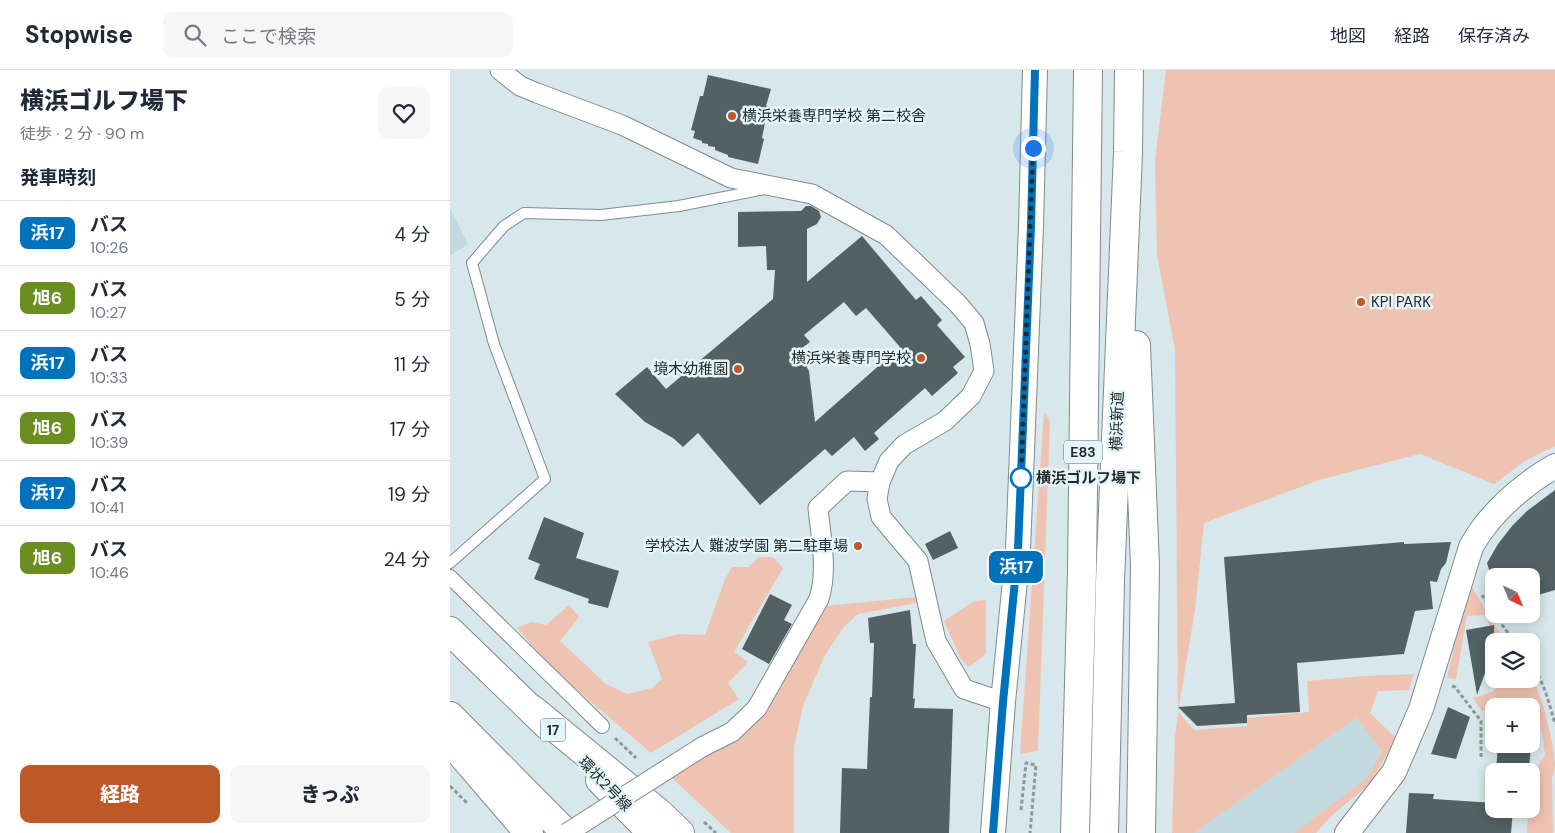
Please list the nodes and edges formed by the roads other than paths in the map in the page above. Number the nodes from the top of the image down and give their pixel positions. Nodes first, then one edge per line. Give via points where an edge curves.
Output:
1 (500, 70) edge
2 (1035, 70) edge
3 (1088, 70) edge
4 (1129, 70) edge
5 (1128, 152) junction
6 (776, 186) junction
7 (1555, 466) edge
8 (880, 482) junction
9 (450, 563) edge
10 (450, 577) edge
11 (450, 631) edge
12 (1003, 702) junction
13 (532, 709) junction
14 (450, 716) edge
15 (602, 726) dead end
16 (450, 741) edge
17 (528, 833) edge
18 (567, 833) edge
19 (652, 833) edge
20 (680, 833) edge
21 (993, 833) edge
22 (1075, 833) edge
23 (1104, 833) edge
24 (1141, 833) edge
25 (1347, 833) edge

1 - 6 street via 528,90 622,125 731,178
2 - 12 street via 1018,550
3 - 22 main road, E83 via 1082,571
4 - 5 main road, 横浜新道 / E83
5 - 23 main road, 横浜新道 / E83 via 1110,582
5 - 24 main road via 1145,566
6 - 8 street via 812,194 886,235 974,323 984,371 971,396 945,421 904,445 889,461
6 - 9 lane via 679,206 601,215 524,213 504,226 487,245 472,263 494,344 546,479
7 - 25 street via 1503,506 1471,547 1421,709 1394,772
8 - 12 street via 881,518 918,561 936,641 964,689
8 - 18 street, bridge via 847,481 818,508 823,586 819,599 757,708 732,732 702,747
10 - 15 street
11 - 13 main road, 環状2号線 / 17
12 - 21 street
13 - 19 main road, 環状2号線 / 17
13 - 20 main road
14 - 18 main road
16 - 17 main road

